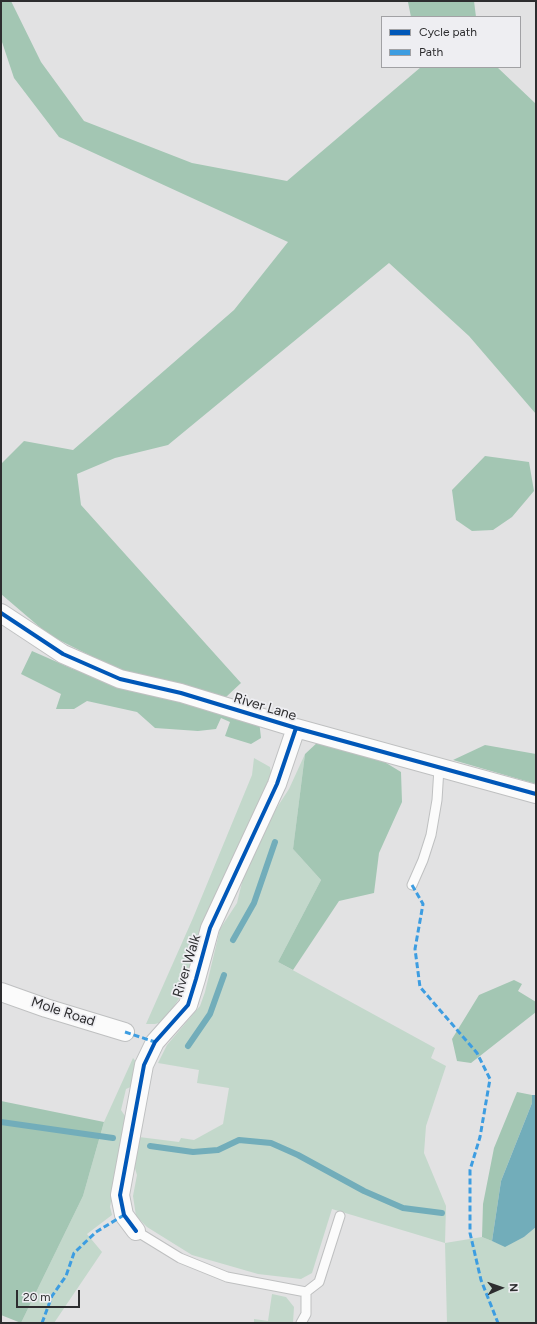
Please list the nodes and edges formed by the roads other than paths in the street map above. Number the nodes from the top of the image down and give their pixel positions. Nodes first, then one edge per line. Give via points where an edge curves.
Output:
1 (1, 613) edge
2 (296, 728) junction
3 (439, 768) junction
4 (536, 794) edge
5 (412, 885) dead end
6 (1, 992) edge
7 (125, 1032) dead end
8 (340, 1216) dead end
9 (136, 1231) joint
10 (306, 1292) junction
11 (301, 1323) edge

1 - 2 street, River Lane via 63,654 120,679 181,693
2 - 3 street, River Lane
2 - 9 street, River Walk via 277,784 210,928 188,1005 155,1042 144,1065 120,1195 124,1215
3 - 4 street, River Lane
3 - 5 lane via 431,835
6 - 7 street, Mole Road
8 - 10 lane via 319,1282
9 - 10 lane via 180,1258 227,1277
10 - 11 lane via 306,1314

